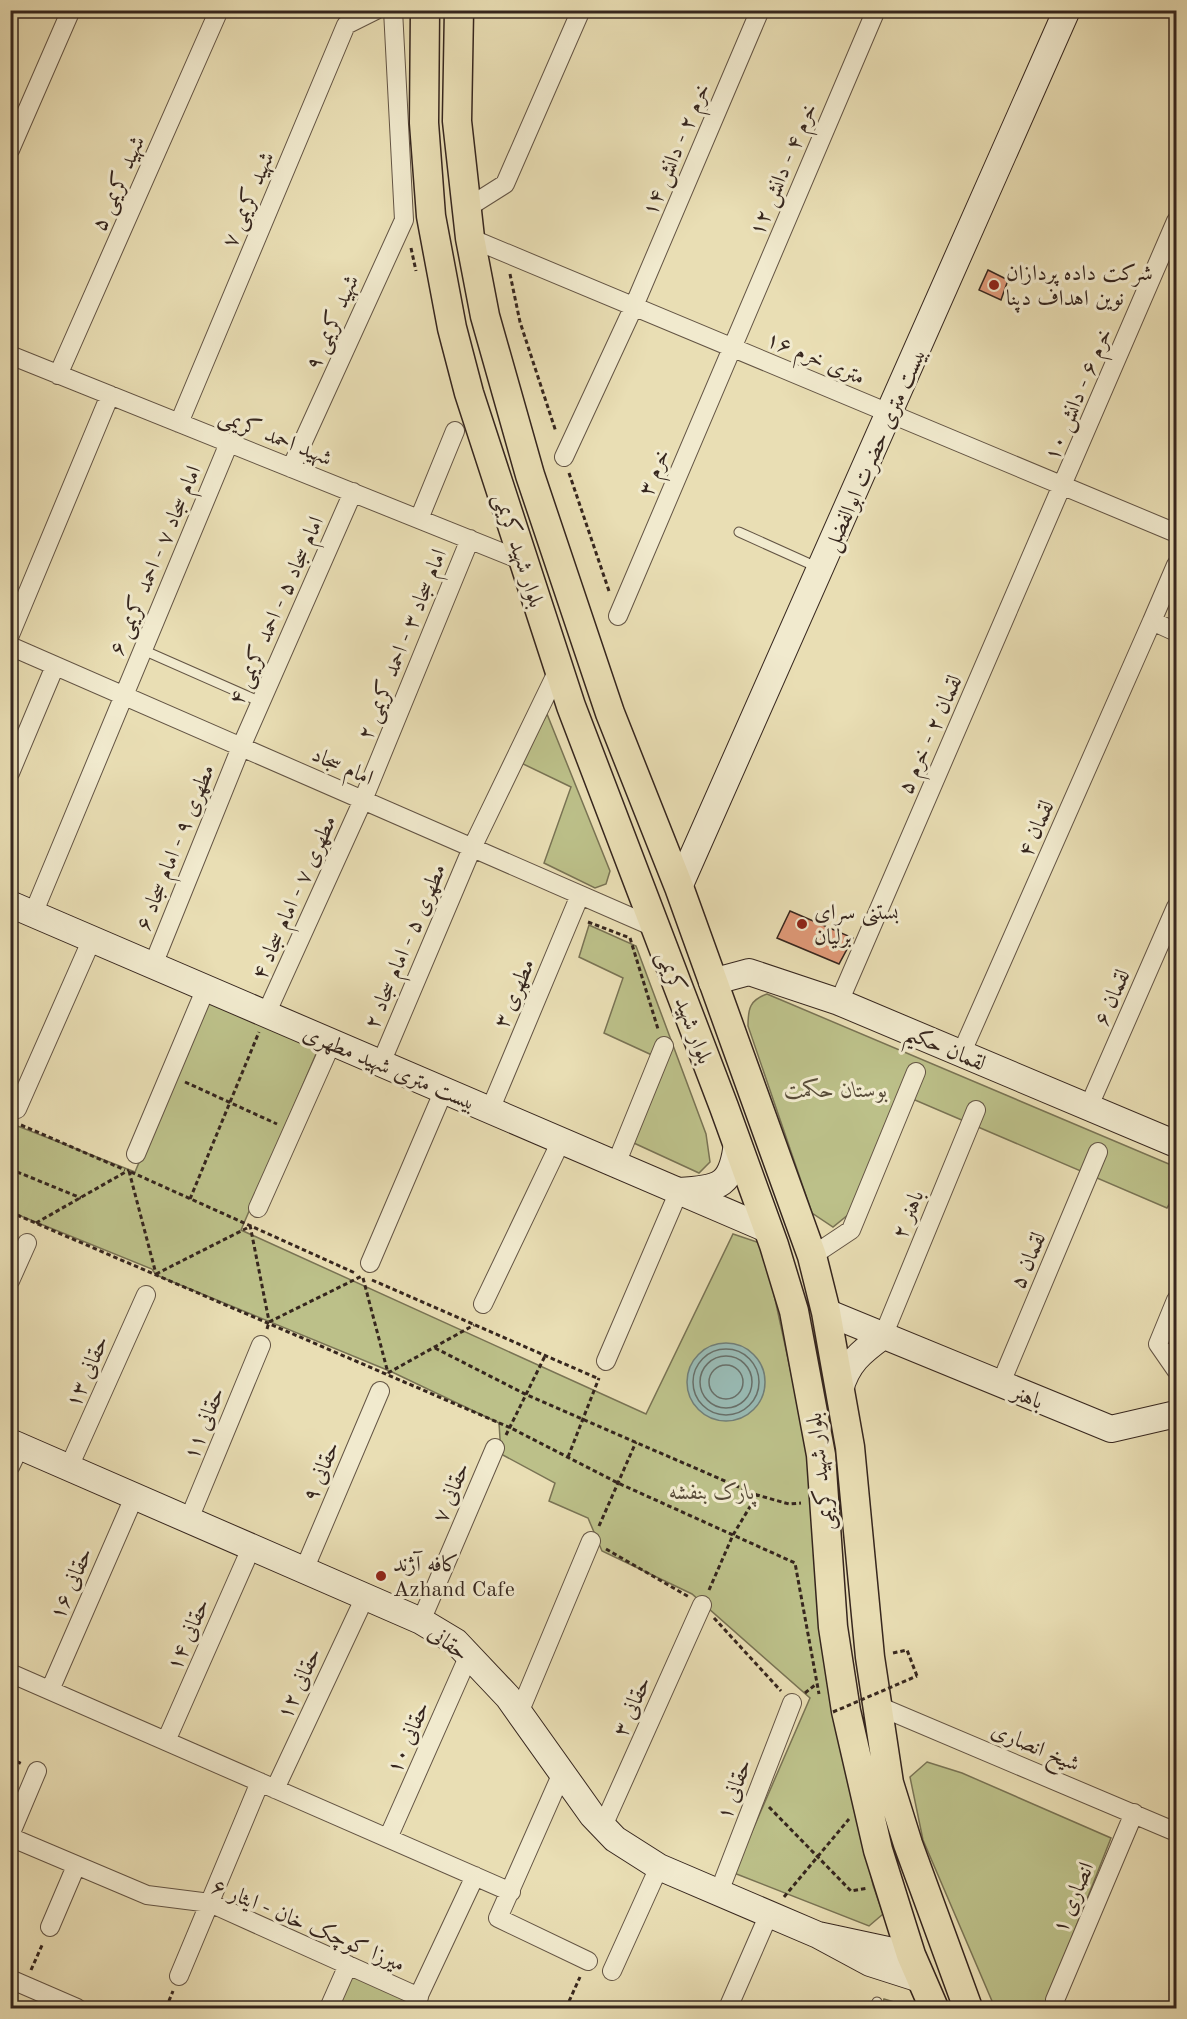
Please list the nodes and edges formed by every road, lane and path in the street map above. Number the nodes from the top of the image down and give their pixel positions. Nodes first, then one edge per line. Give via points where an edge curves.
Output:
1 (71, 10) edge
2 (219, 10) edge
3 (376, 10) edge
4 (393, 10) edge
5 (425, 10) edge
6 (459, 10) edge
7 (581, 10) edge
8 (760, 10) edge
9 (876, 10) edge
10 (1067, 10) edge
11 (10, 150) edge
12 (467, 208) junction
13 (417, 218) junction
14 (1176, 221) edge
15 (470, 238) junction
16 (505, 252) junction
17 (634, 306) junction
18 (732, 347) junction
19 (10, 355) edge
20 (58, 375) junction
21 (110, 395) junction
22 (890, 413) junction
23 (178, 423) junction
24 (455, 431) dead end
25 (230, 443) junction
26 (564, 456) junction
27 (291, 468) junction
28 (1063, 486) junction
29 (353, 492) junction
30 (419, 519) junction
31 (739, 532) dead end
32 (1176, 533) edge
33 (470, 539) junction
34 (523, 561) junction
35 (1176, 565) edge
36 (820, 569) junction
37 (618, 616) joint
38 (1152, 621) junction
39 (1176, 632) edge
40 (10, 635) edge
41 (10, 646) edge
42 (143, 650) junction
43 (55, 666) junction
44 (559, 668) junction
45 (124, 696) junction
46 (261, 702) junction
47 (241, 747) junction
48 (10, 773) edge
49 (363, 800) junction
50 (472, 848) junction
51 (679, 887) junction
52 (580, 895) junction
53 (1176, 907) edge
54 (22, 909) edge
55 (572, 916) junction
56 (656, 928) junction
57 (92, 939) junction
58 (153, 965) junction
59 (712, 982) junction
60 (206, 988) junction
61 (839, 1002) junction
62 (266, 1014) junction
63 (332, 1042) junction
64 (664, 1046) joint
65 (961, 1054) junction
66 (381, 1063) junction
67 (916, 1072) dead end
68 (170, 1075) junction
69 (444, 1090) junction
70 (230, 1102) junction
71 (1089, 1106) junction
72 (490, 1110) junction
73 (976, 1110) dead end
74 (14, 1115) edge
75 (292, 1131) junction
76 (561, 1141) junction
77 (737, 1143) junction
78 (1176, 1144) edge
79 (1098, 1152) dead end
80 (136, 1154) dead end
81 (616, 1164) junction
82 (10, 1169) edge
83 (129, 1171) junction
84 (679, 1191) junction
85 (82, 1198) junction
86 (190, 1199) junction
87 (258, 1208) joint
88 (10, 1212) edge
89 (36, 1223) junction
90 (249, 1227) junction
91 (769, 1230) junction
92 (27, 1243) joint
93 (812, 1256) junction
94 (366, 1269) junction
95 (156, 1275) junction
96 (10, 1281) edge
97 (146, 1295) joint
98 (1176, 1300) edge
99 (483, 1304) joint
100 (826, 1312) junction
101 (269, 1322) junction
102 (474, 1325) junction
103 (883, 1336) junction
104 (261, 1345) joint
105 (435, 1347) junction
106 (545, 1356) junction
107 (606, 1361) dead end
108 (1176, 1370) edge
109 (388, 1373) junction
110 (1000, 1385) junction
111 (840, 1390) junction
112 (380, 1391) dead end
113 (527, 1395) junction
114 (1176, 1414) edge
115 (585, 1420) junction
116 (511, 1428) junction
117 (636, 1442) junction
118 (495, 1448) joint
119 (14, 1452) edge
120 (568, 1457) junction
121 (69, 1467) junction
122 (618, 1483) junction
123 (135, 1495) junction
124 (757, 1495) junction
125 (824, 1499) junction
126 (189, 1519) junction
127 (733, 1536) junction
128 (591, 1541) junction
129 (252, 1546) junction
130 (304, 1570) junction
131 (364, 1597) junction
132 (702, 1605) junction
133 (421, 1621) junction
134 (908, 1650) dead end
135 (469, 1655) junction
136 (10, 1673) edge
137 (50, 1690) junction
138 (819, 1695) dead end
139 (792, 1703) joint
140 (876, 1705) junction
141 (833, 1712) dead end
142 (519, 1713) junction
143 (166, 1741) junction
144 (37, 1771) dead end
145 (562, 1773) junction
146 (268, 1785) junction
147 (757, 1795) junction
148 (855, 1810) dead end
149 (1134, 1813) junction
150 (603, 1826) junction
151 (1176, 1832) edge
152 (10, 1836) edge
153 (388, 1838) junction
154 (817, 1857) junction
155 (76, 1866) junction
156 (659, 1867) junction
157 (475, 1876) junction
158 (851, 1891) dead end
159 (510, 1892) junction
160 (719, 1892) junction
161 (210, 1903) junction
162 (769, 1914) junction
163 (50, 1928) joint
164 (949, 1960) junction
165 (588, 1961) joint
166 (348, 1965) junction
167 (916, 1967) junction
168 (612, 1971) dead end
169 (179, 1976) dead end
170 (17, 1982) edge
171 (1055, 2000) dead end
172 (416, 2003) edge
173 (77, 2008) edge
174 (329, 2008) edge
175 (566, 2008) edge
176 (728, 2008) edge
177 (934, 2008) edge
178 (968, 2008) edge

1 - 11 street
2 - 20 street, شهید کریمی ۵
3 - 23 street, شهید کریمی ۷ via 346,25
4 - 13 street
5 - 13 main road, بلوار شهید کریمی via 424,123
6 - 12 main road, بلوار شهید کریمی via 457,121
7 - 12 street via 505,184
8 - 17 street, خرم ۲ - دانش ۱۴
9 - 18 street, خرم ۴ - دانش ۱۲
10 - 22 main road, بیست متری حضرت ابوالفضل
12 - 15 main road, بلوار شهید کریمی
13 - 27 street, شهید کریمی ۹
13 - 34 main road, بلوار شهید کریمی
14 - 28 street, خرم ۶ - دانش ۱۰
15 - 16 street, ۱۶ متری خرم
15 - 51 main road, بلوار شهید کریمی via 485,316 530,475 610,713
16 - 17 street, ۱۶ متری خرم
16 - 26 path via 520,322
17 - 18 street, ۱۶ متری خرم
17 - 26 street, خرم ۲ - دانش ۱۴
18 - 22 street, ۱۶ متری خرم
18 - 37 street, خرم ۳
19 - 20 street, شهید احمد کریمی
20 - 21 street, شهید احمد کریمی
21 - 23 street, شهید احمد کریمی
21 - 40 street
22 - 28 street, ۱۶ متری خرم
22 - 36 main road, بیست متری حضرت ابوالفضل
23 - 25 street, شهید احمد کریمی
24 - 30 street
25 - 27 street, شهید احمد کریمی
25 - 42 street, امام سجاد ۷ - احمد کریمی ۶
26 - 37 path
27 - 29 street, شهید احمد کریمی
28 - 32 street, ۱۶ متری خرم
28 - 61 street, لقمان ۲ - خرم ۵
29 - 30 street, شهید احمد کریمی
29 - 46 street, امام سجاد ۵ - احمد کریمی ۴
30 - 33 street, شهید احمد کریمی
31 - 36 lane
33 - 34 street, شهید احمد کریمی
33 - 49 street, امام سجاد ۳ - احمد کریمی ۲
34 - 44 main road, بلوار شهید کریمی
35 - 38 street, لقمان ۴
36 - 51 main road, بیست متری حضرت ابوالفضل
38 - 39 street
38 - 65 street, لقمان ۴
41 - 43 street, امام سجاد
42 - 45 street, امام سجاد ۷ - احمد کریمی ۶
42 - 46 lane
43 - 45 street, امام سجاد
43 - 48 street
44 - 50 street, مطهری ۵ - امام سجاد ۲
44 - 56 main road, بلوار شهید کریمی
45 - 47 street, امام سجاد
45 - 54 street, امام سجاد ۷ - احمد کریمی ۶
46 - 47 street, امام سجاد ۵ - احمد کریمی ۴
47 - 49 street, امام سجاد
47 - 58 street, مطهری ۹ - امام سجاد ۶
49 - 50 street, امام سجاد
49 - 62 street, مطهری ۷ - امام سجاد ۴
50 - 52 street, امام سجاد
50 - 66 street, مطهری ۵ - امام سجاد ۲
51 - 59 main road, بلوار شهید کریمی
52 - 55 street, مطهری ۳
52 - 56 street, امام سجاد
53 - 71 street, لقمان ۶
54 - 57 main road, بیست متری شهید مطهری
55 - 64 path via 630,938
55 - 72 street, مطهری ۳
56 - 77 main road, بلوار شهید کریمی
57 - 58 main road, بیست متری شهید مطهری
57 - 74 street
58 - 60 main road, بیست متری شهید مطهری
59 - 61 main road, لقمان حکیم via 749,972
59 - 93 main road, بلوار شهید کریمی
60 - 62 main road, بیست متری شهید مطهری
60 - 68 street
61 - 65 main road, لقمان حکیم
62 - 63 main road, بیست متری شهید مطهری
62 - 70 path
63 - 66 main road, بیست متری شهید مطهری
63 - 75 street
64 - 81 street
65 - 71 main road, لقمان حکیم
66 - 69 main road, بیست متری شهید مطهری
67 - 93 street via 851,1230
68 - 70 path
68 - 80 street
69 - 72 main road, بیست متری شهید مطهری
69 - 94 street
70 - 75 path
70 - 86 path
71 - 78 main road, لقمان حکیم
72 - 76 main road, بیست متری شهید مطهری
73 - 103 street, باهنر ۲
74 - 83 path
75 - 87 street
76 - 81 main road, بیست متری شهید مطهری
76 - 99 street
77 - 84 main road via 734,1168 725,1180 699,1190
77 - 91 main road, بلوار شهید کریمی
79 - 110 street, لقمان ۵
81 - 84 main road, بیست متری شهید مطهری
82 - 85 path
83 - 85 path
83 - 86 path
83 - 95 path
84 - 91 main road, بیست متری شهید مطهری
84 - 107 street
85 - 89 path
86 - 90 path
87 - 90 path
88 - 89 path
89 - 92 path
89 - 95 path
90 - 94 path
90 - 95 path
90 - 101 path
91 - 125 main road, بلوار شهید کریمی via 794,1311 821,1455
92 - 96 street
93 - 100 main road, بلوار شهید کریمی
94 - 101 path
94 - 102 path
94 - 109 path
95 - 97 path
95 - 101 path
97 - 121 street, حقانی ۱۳
98 - 108 street via 1158,1344
99 - 102 path
100 - 103 main road, باهنر
100 - 111 main road, بلوار شهید کریمی
101 - 104 path
101 - 109 path
102 - 105 path
102 - 106 path
103 - 110 main road, باهنر
103 - 111 main road via 855,1357
104 - 126 street, حقانی ۱۱
105 - 109 path
105 - 113 path
106 - 113 path
106 - 115 path via 599,1379
109 - 116 path
110 - 114 main road, باهنر via 1112,1429
111 - 140 main road, بلوار شهید کریمی via 850,1447
112 - 130 street, حقانی ۹
113 - 115 path
113 - 116 path
115 - 117 path
115 - 120 path
116 - 118 path
116 - 120 path
117 - 122 path
117 - 124 path
118 - 133 street, حقانی ۷
119 - 121 main road, حقانی
120 - 122 path
121 - 123 main road, حقانی
122 - 127 path
122 - 128 path
123 - 126 main road, حقانی
123 - 137 street, حقانی ۱۶
124 - 125 path via 789,1504
124 - 127 path
125 - 167 main road, بلوار شهید کریمی via 832,1627 846,1711 878,1850
126 - 129 main road, حقانی
127 - 132 path
127 - 138 path via 795,1563
128 - 132 path
128 - 142 street
129 - 130 main road, حقانی
129 - 143 street, حقانی ۱۴
130 - 131 main road, حقانی
131 - 133 main road, حقانی
131 - 146 street, حقانی ۱۲
132 - 139 path
132 - 150 street, حقانی ۳
133 - 135 main road, حقانی via 456,1642
134 - 141 path, bridge via 917,1676
135 - 142 main road, حقانی
135 - 153 street, حقانی ۱۰
136 - 137 street
137 - 143 street
139 - 147 street, حقانی ۱
140 - 149 street, شیخ انصاری
140 - 164 main road, بلوار شهید کریمی via 889,1783
142 - 145 main road, حقانی
143 - 146 street
144 - 152 street
145 - 150 main road, حقانی
145 - 159 street
146 - 153 street
146 - 161 street, حقانی ۱۲
147 - 154 path
147 - 160 street, حقانی ۱
148 - 154 path
149 - 151 street, شیخ انصاری
149 - 171 street, انصاری ۱
150 - 156 main road, حقانی via 615,1839
152 - 155 street, میرزا کوچک خان - ایثار ۶
153 - 157 street
154 - 158 path
154 - 162 path
155 - 161 street, میرزا کوچک خان - ایثار ۶ via 147,1895
155 - 163 street
156 - 160 main road, حقانی
156 - 168 street
157 - 159 street
157 - 172 street
159 - 165 street via 498,1918
160 - 162 main road, حقانی
161 - 166 street, میرزا کوچک خان - ایثار ۶
161 - 169 street, حقانی ۱۲
162 - 167 main road, حقانی via 818,1935
162 - 176 street
163 - 170 path
164 - 167 main road
164 - 178 main road, بلوار شهید کریمی
165 - 175 path
166 - 172 street, میرزا کوچک خان - ایثار ۶
166 - 174 street
167 - 177 main road, بلوار شهید کریمی
170 - 173 street

